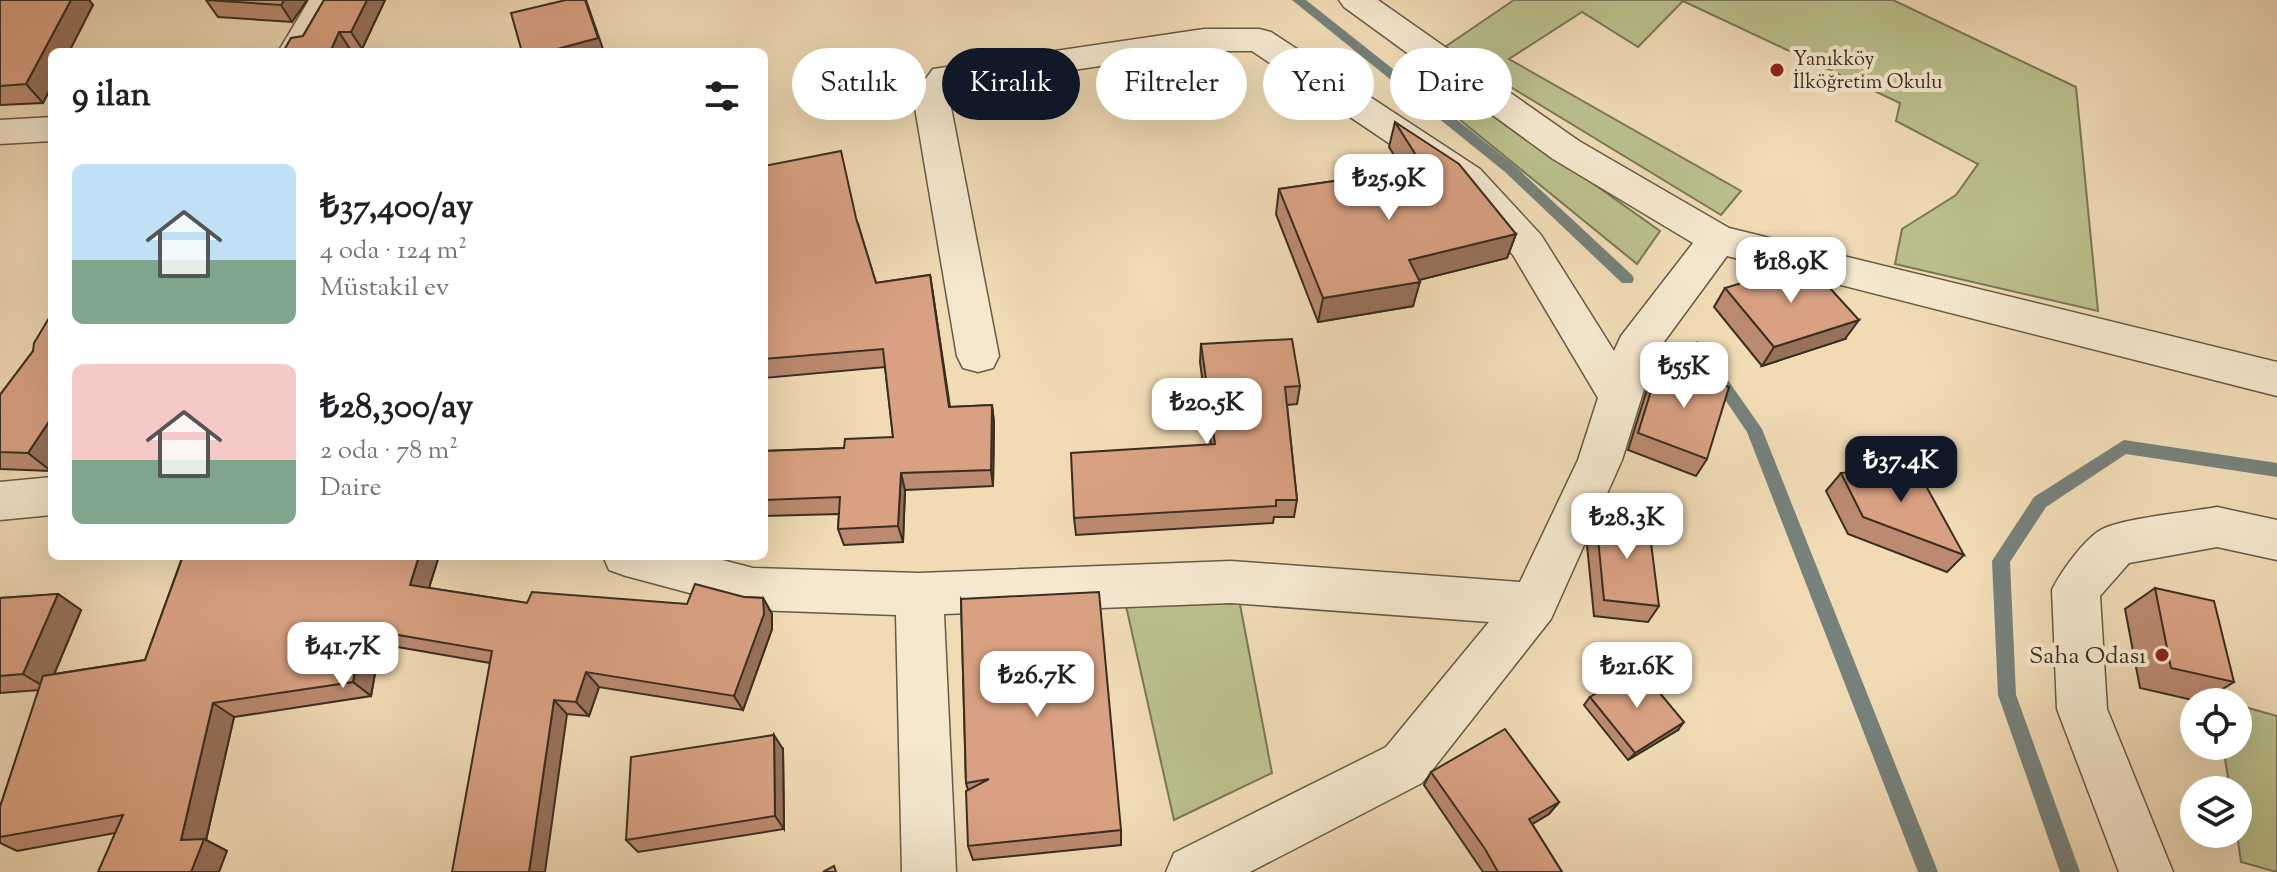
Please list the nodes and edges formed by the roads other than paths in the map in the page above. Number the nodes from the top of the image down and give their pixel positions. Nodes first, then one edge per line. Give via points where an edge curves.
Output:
1 (326, 0) edge
2 (1356, 0) edge
3 (297, 48) edge
4 (48, 129) edge
5 (0, 132) edge
6 (1718, 239) junction
7 (978, 356) dead end
8 (2277, 379) edge
9 (1620, 396) junction
10 (48, 496) edge
11 (0, 501) edge
12 (2277, 540) edge
13 (641, 560) edge
14 (919, 594) junction
15 (1534, 604) junction
16 (929, 872) edge
17 (1193, 872) edge
18 (2146, 872) edge

1 - 3 street
2 - 6 street via 1566,150
4 - 5 street
6 - 8 street
6 - 9 street via 1636,348
7 - 9 street via 931,96 945,77 1204,40 1259,40 1467,178 1527,245
9 - 15 street via 1600,460
10 - 11 street
12 - 18 street via 2217,527 2115,545 2076,590 2082,709
13 - 14 street via 753,589
14 - 15 street via 1231,582
14 - 16 street
15 - 17 street via 1404,765

